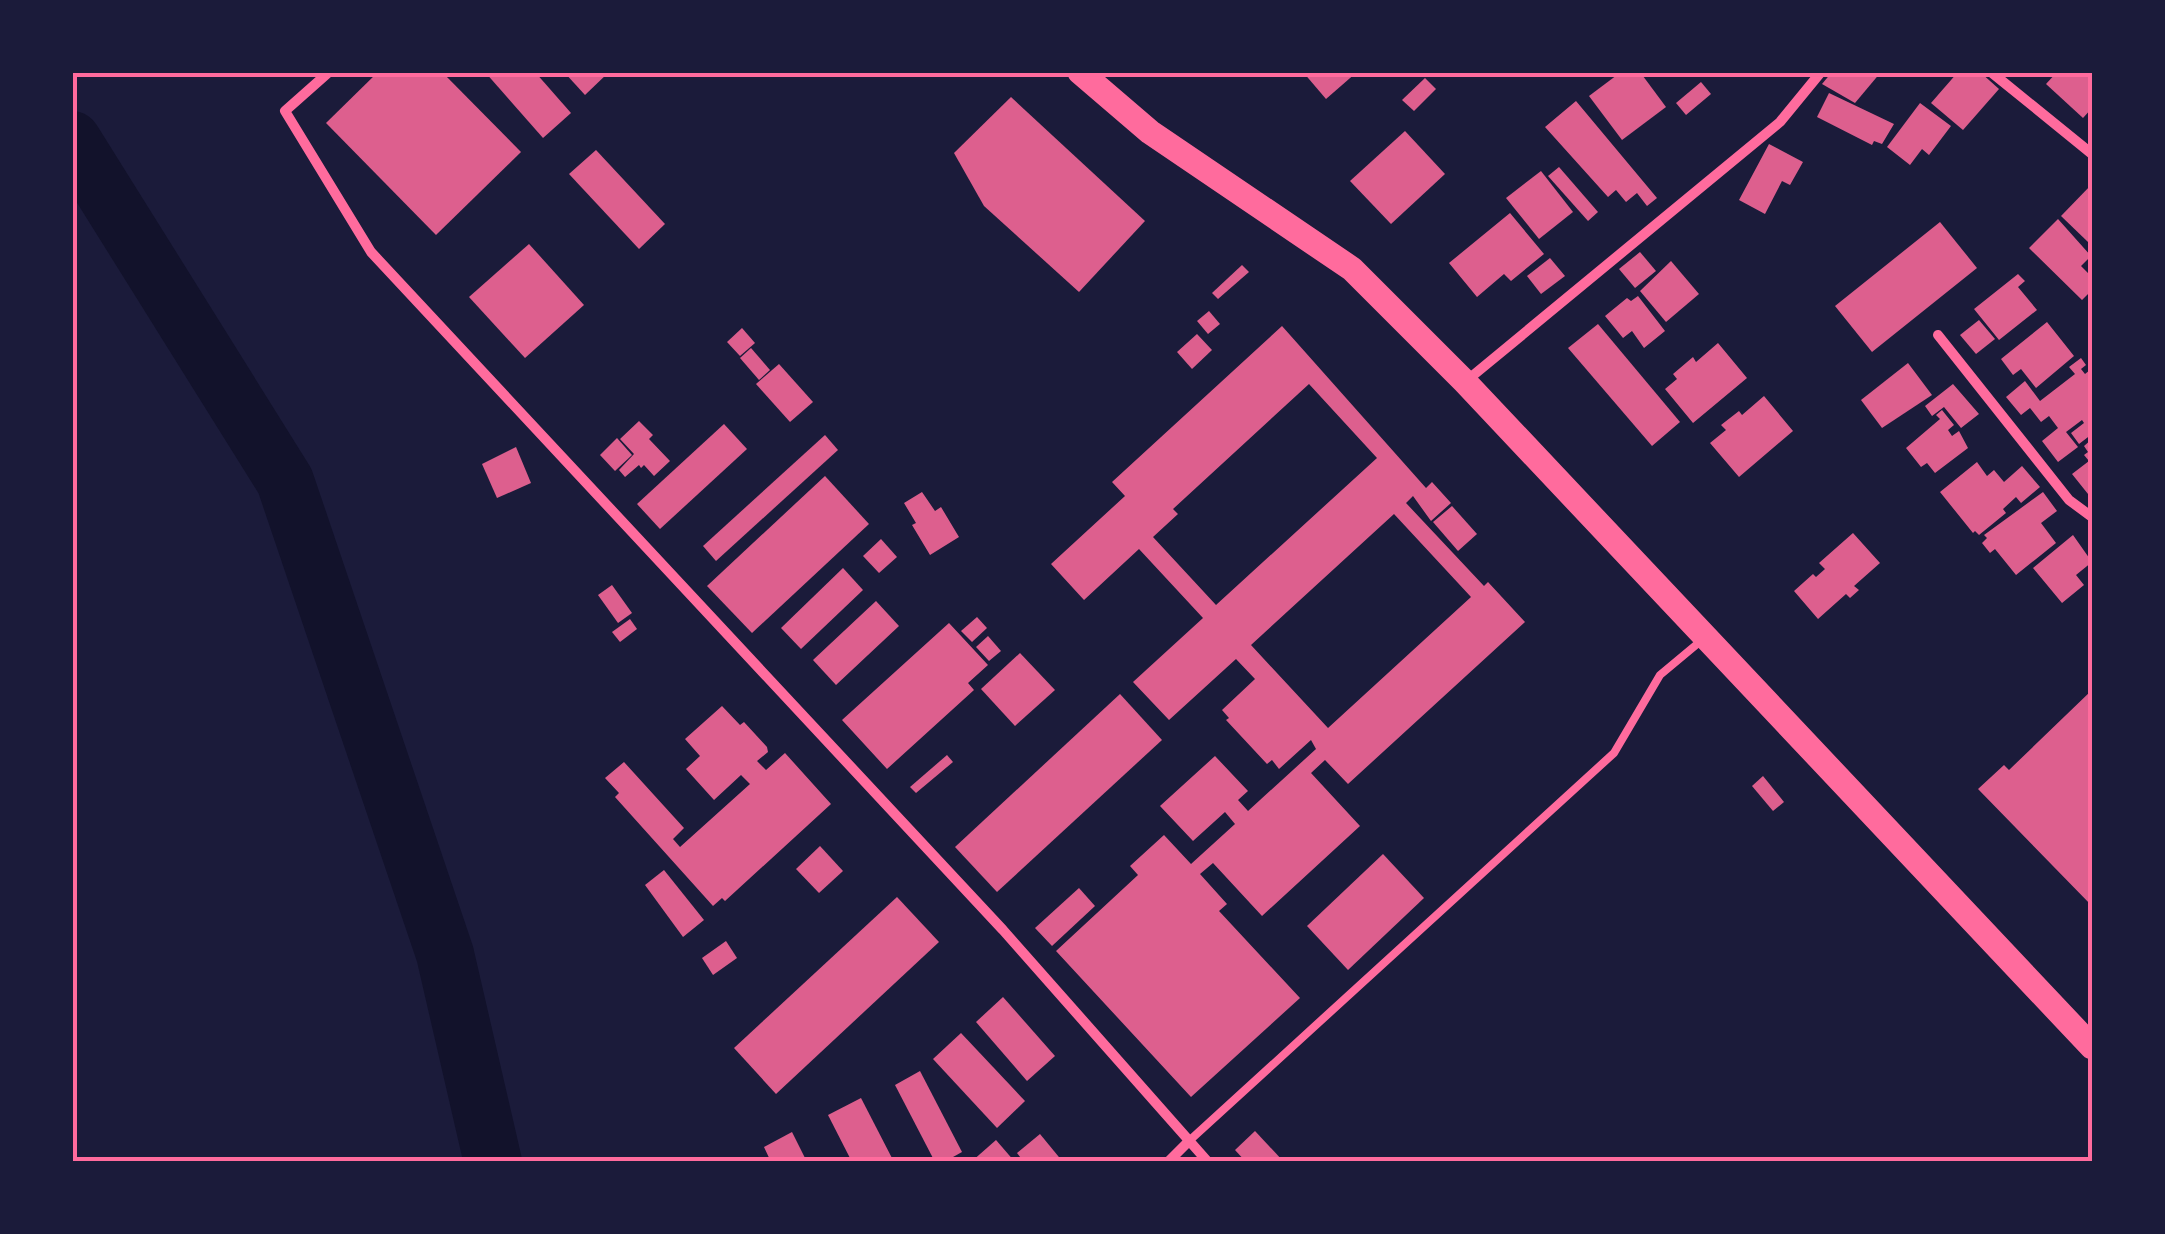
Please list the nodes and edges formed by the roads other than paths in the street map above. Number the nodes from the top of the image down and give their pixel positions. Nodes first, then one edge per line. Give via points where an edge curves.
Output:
1 (329, 72) edge
2 (1080, 72) edge
3 (1821, 72) edge
4 (1991, 72) edge
5 (2092, 154) edge
6 (1938, 336) dead end
7 (1464, 382) junction
8 (2092, 517) edge
9 (1706, 637) junction
10 (2092, 1047) edge
11 (1189, 1141) junction
12 (1168, 1162) edge
13 (1208, 1162) edge

1 - 11 street via 284,112 370,252 1002,930
2 - 7 main road via 1150,132 1352,269
3 - 7 street via 1780,122
4 - 5 street
6 - 8 street via 2069,500
7 - 9 main road
9 - 10 main road
9 - 11 lane via 1660,675 1614,752
11 - 12 street
11 - 13 street

